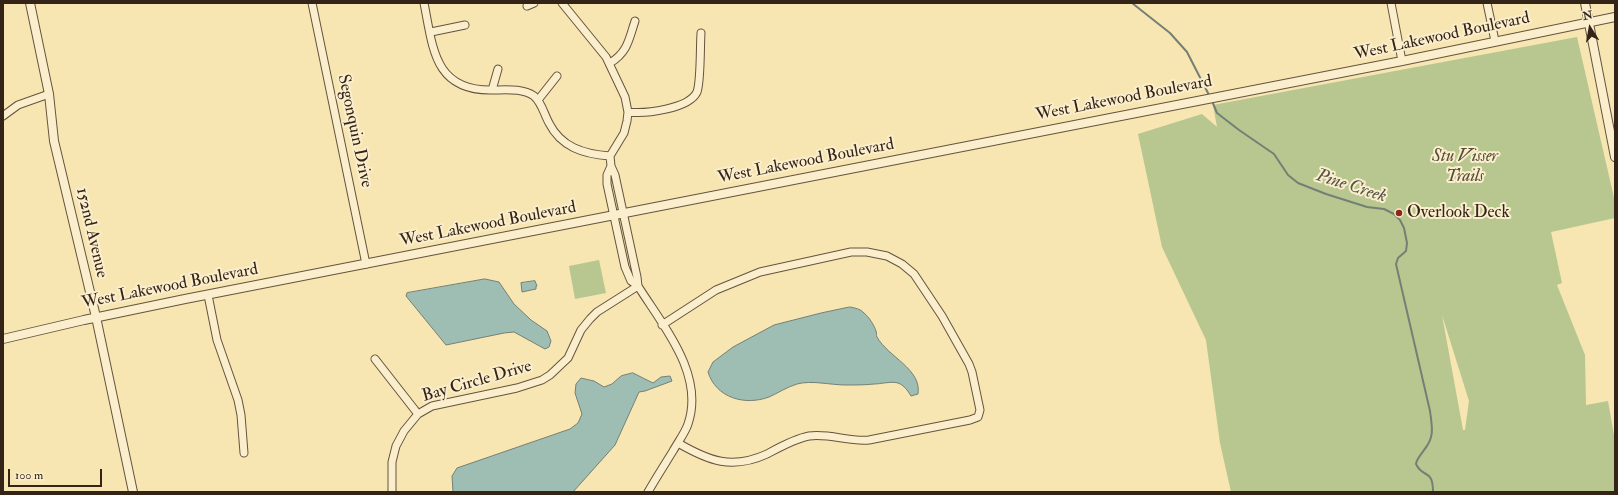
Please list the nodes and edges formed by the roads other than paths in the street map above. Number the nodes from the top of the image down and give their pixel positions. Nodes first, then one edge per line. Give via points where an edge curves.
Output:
1 (30, 3) edge
2 (312, 3) edge
3 (424, 3) edge
4 (1391, 3) edge
5 (1487, 3) edge
6 (1585, 3) edge
7 (563, 4) edge
8 (1615, 16) edge
9 (635, 20) dead end
10 (1589, 22) junction
11 (466, 25) dead end
12 (431, 32) junction
13 (701, 33) dead end
14 (1495, 41) junction
15 (1402, 61) junction
16 (610, 63) junction
17 (498, 69) dead end
18 (557, 76) dead end
19 (492, 90) junction
20 (49, 94) junction
21 (538, 100) junction
22 (628, 112) junction
23 (3, 116) edge
24 (610, 156) junction
25 (1615, 157) edge
26 (611, 166) junction
27 (623, 214) junction
28 (613, 216) junction
29 (366, 264) junction
30 (638, 286) junction
31 (208, 295) junction
32 (96, 317) junction
33 (662, 325) junction
34 (3, 339) edge
35 (375, 359) dead end
36 (418, 414) junction
37 (678, 443) junction
38 (244, 453) dead end
39 (133, 492) edge
40 (392, 492) edge
41 (648, 492) edge

1 - 20 street, 152nd Avenue
2 - 29 street, Segonquin Drive
3 - 12 street
4 - 15 street
5 - 14 street
6 - 10 street
7 - 16 street
8 - 10 street, West Lakewood Boulevard
9 - 16 street via 626,48
10 - 14 street, West Lakewood Boulevard
10 - 25 street
11 - 12 street
12 - 19 street via 437,59 448,76 466,87
13 - 22 street via 698,89 692,98 648,113
14 - 15 street, West Lakewood Boulevard
15 - 27 street, West Lakewood Boulevard
16 - 22 street via 625,97
17 - 19 street
18 - 21 street
19 - 21 street via 526,91
20 - 23 street via 18,105
20 - 32 street, 152nd Avenue via 54,142
21 - 24 street via 549,124 564,143 588,153
22 - 24 street via 624,133
24 - 26 street
26 - 27 street
26 - 28 street via 606,184
27 - 28 street, West Lakewood Boulevard
27 - 30 street
28 - 29 street, West Lakewood Boulevard
28 - 30 street via 625,267 631,281
29 - 31 street, West Lakewood Boulevard
30 - 33 street
30 - 36 street, Bay Circle Drive via 597,312 581,330 568,358 542,380 517,388 432,406
31 - 32 street, West Lakewood Boulevard
31 - 38 street via 217,340 238,400
32 - 34 street, West Lakewood Boulevard
32 - 39 street, 152nd Avenue
33 - 37 street via 684,360 690,379 691,410 688,424
33 - 37 street via 716,290 760,272 851,252 876,253 902,264 914,274 923,287 969,364 980,406 979,415 970,420 869,440 808,436 749,461 730,463 711,460
35 - 36 street
36 - 40 street, Bay Circle Drive via 396,446 392,462
37 - 41 street

